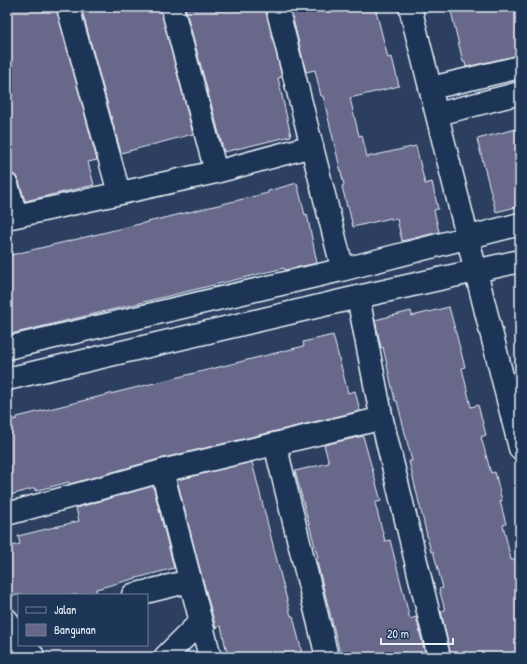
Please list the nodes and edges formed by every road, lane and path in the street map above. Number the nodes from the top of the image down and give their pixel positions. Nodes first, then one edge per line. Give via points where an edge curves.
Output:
1 (68, 7) edge
2 (172, 7) edge
3 (277, 7) edge
4 (410, 7) edge
5 (520, 67) edge
6 (431, 88) junction
7 (520, 93) edge
8 (438, 114) junction
9 (312, 146) junction
10 (216, 172) junction
11 (7, 185) edge
12 (119, 193) junction
13 (12, 217) edge
14 (520, 224) edge
15 (468, 236) junction
16 (520, 261) edge
17 (341, 270) junction
18 (476, 270) junction
19 (358, 297) junction
20 (7, 348) edge
21 (7, 379) edge
22 (382, 420) junction
23 (274, 444) junction
24 (520, 448) edge
25 (162, 471) junction
26 (7, 514) edge
27 (190, 581) junction
28 (137, 594) edge
29 (7, 620) edge
30 (201, 621) junction
31 (18, 638) edge
32 (25, 646) edge
33 (34, 657) edge
34 (165, 657) edge
35 (210, 657) edge
36 (327, 657) edge
37 (439, 657) edge

1 - 12 street
2 - 10 street
3 - 9 street
4 - 6 street
5 - 6 street
6 - 8 street
7 - 8 street
8 - 15 street
9 - 10 street
9 - 17 street
10 - 12 street
11 - 13 street
12 - 13 street
14 - 15 street
15 - 17 street
15 - 18 street
16 - 18 street
17 - 20 street
18 - 19 street
18 - 24 street
19 - 21 street
19 - 22 street
22 - 23 street
22 - 37 street
23 - 25 street
23 - 36 street
25 - 26 street
25 - 27 street
27 - 28 street
27 - 30 street
29 - 31 street
30 - 34 street
30 - 35 street
32 - 33 street

